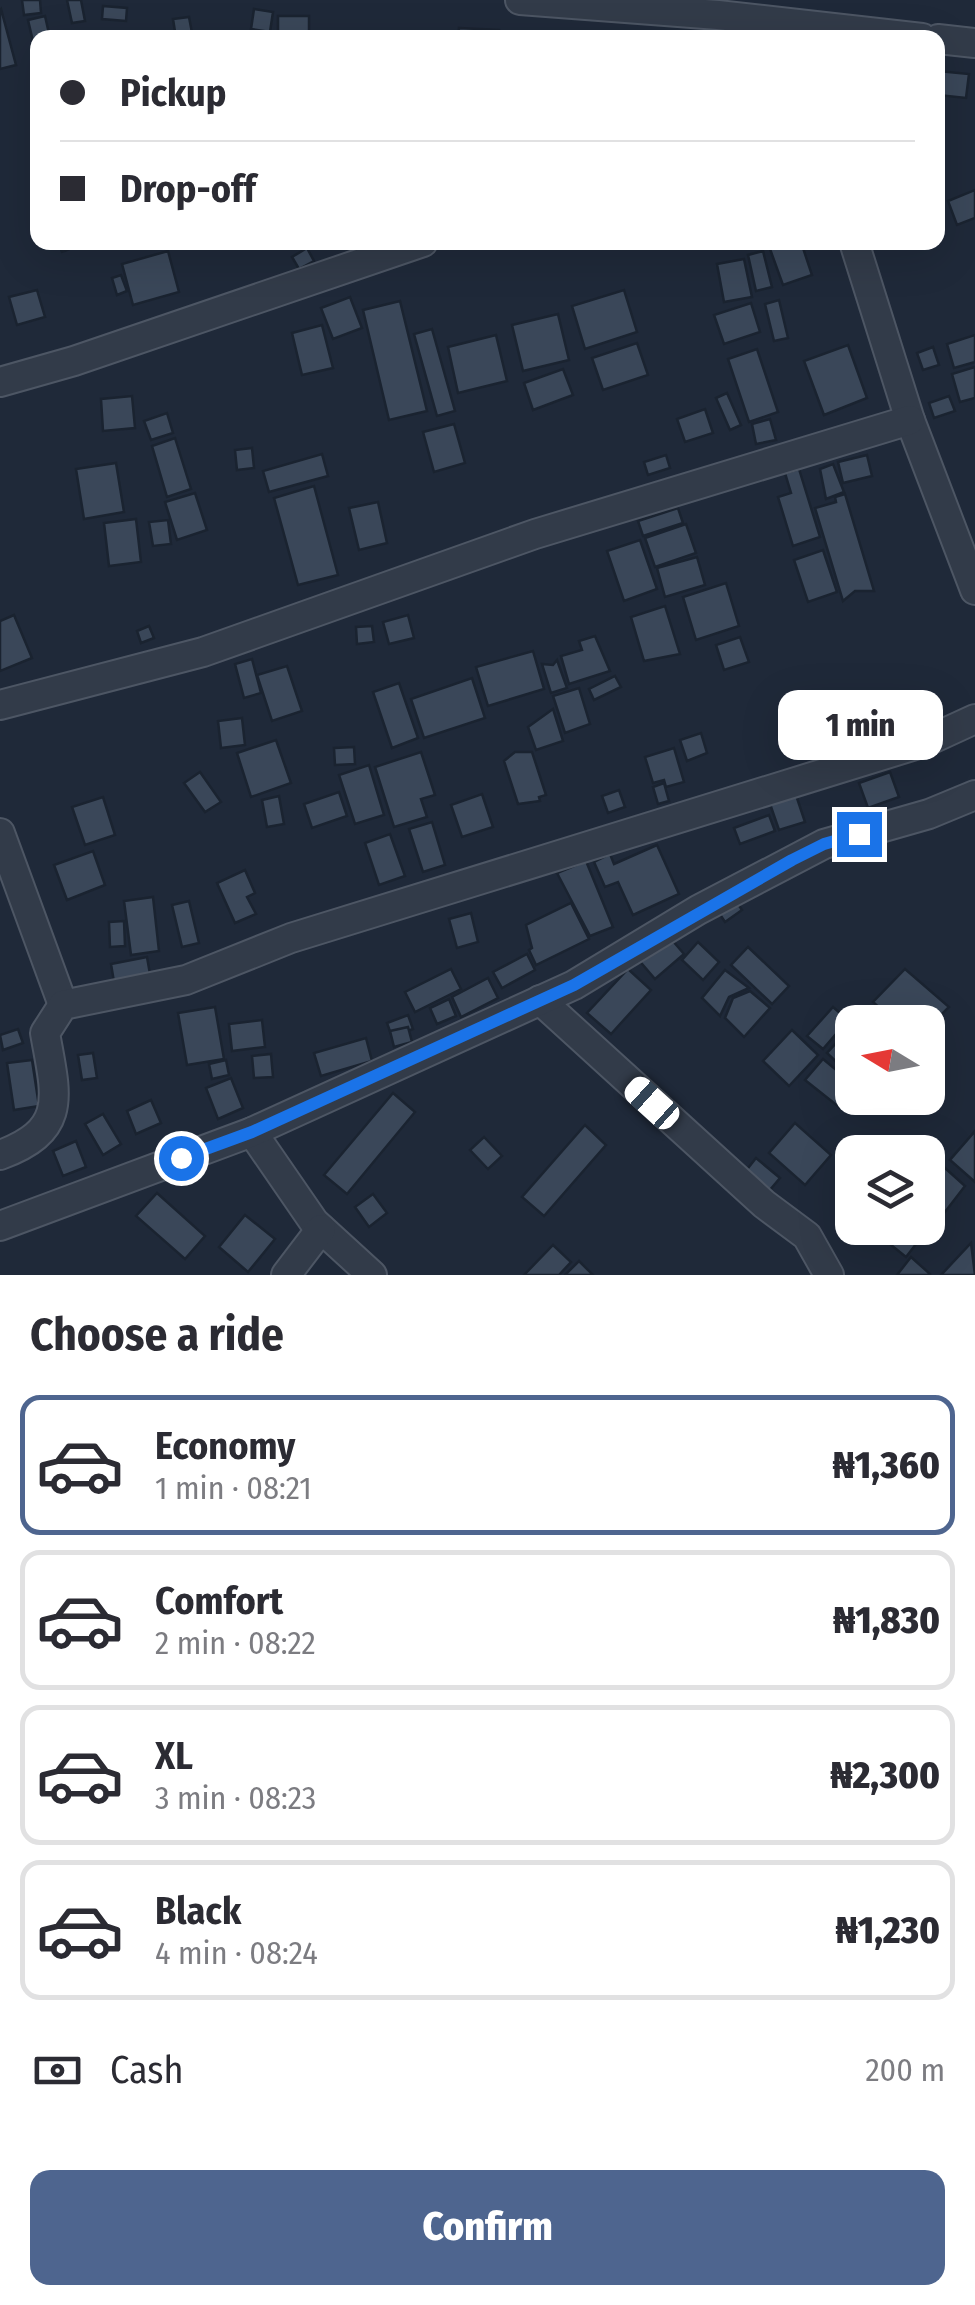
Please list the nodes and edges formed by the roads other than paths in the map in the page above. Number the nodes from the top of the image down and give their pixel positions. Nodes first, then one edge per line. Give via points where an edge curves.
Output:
1 (520, 0) edge
2 (714, 7) edge
3 (831, 30) edge
4 (945, 40) edge
5 (975, 42) edge
6 (400, 250) edge
7 (857, 250) edge
8 (0, 382) edge
9 (910, 420) junction
10 (975, 590) edge
11 (0, 704) edge
12 (975, 719) edge
13 (975, 795) edge
14 (0, 833) edge
15 (540, 1000) junction
16 (63, 1005) junction
17 (252, 1132) junction
18 (0, 1155) edge
19 (0, 1226) edge
20 (322, 1229) junction
21 (286, 1275) edge
22 (372, 1275) edge
23 (829, 1275) edge

1 - 2 street
2 - 3 street
4 - 5 street
6 - 8 street
7 - 9 street
9 - 10 street
9 - 11 street via 535,534 203,652
12 - 16 street via 925,742 290,938 186,980
13 - 15 street via 824,844
14 - 16 street
15 - 17 street
15 - 23 street via 807,1236
16 - 18 street via 45,1033 51,1119 33,1143
17 - 19 street
17 - 20 street
20 - 21 street
20 - 22 street

